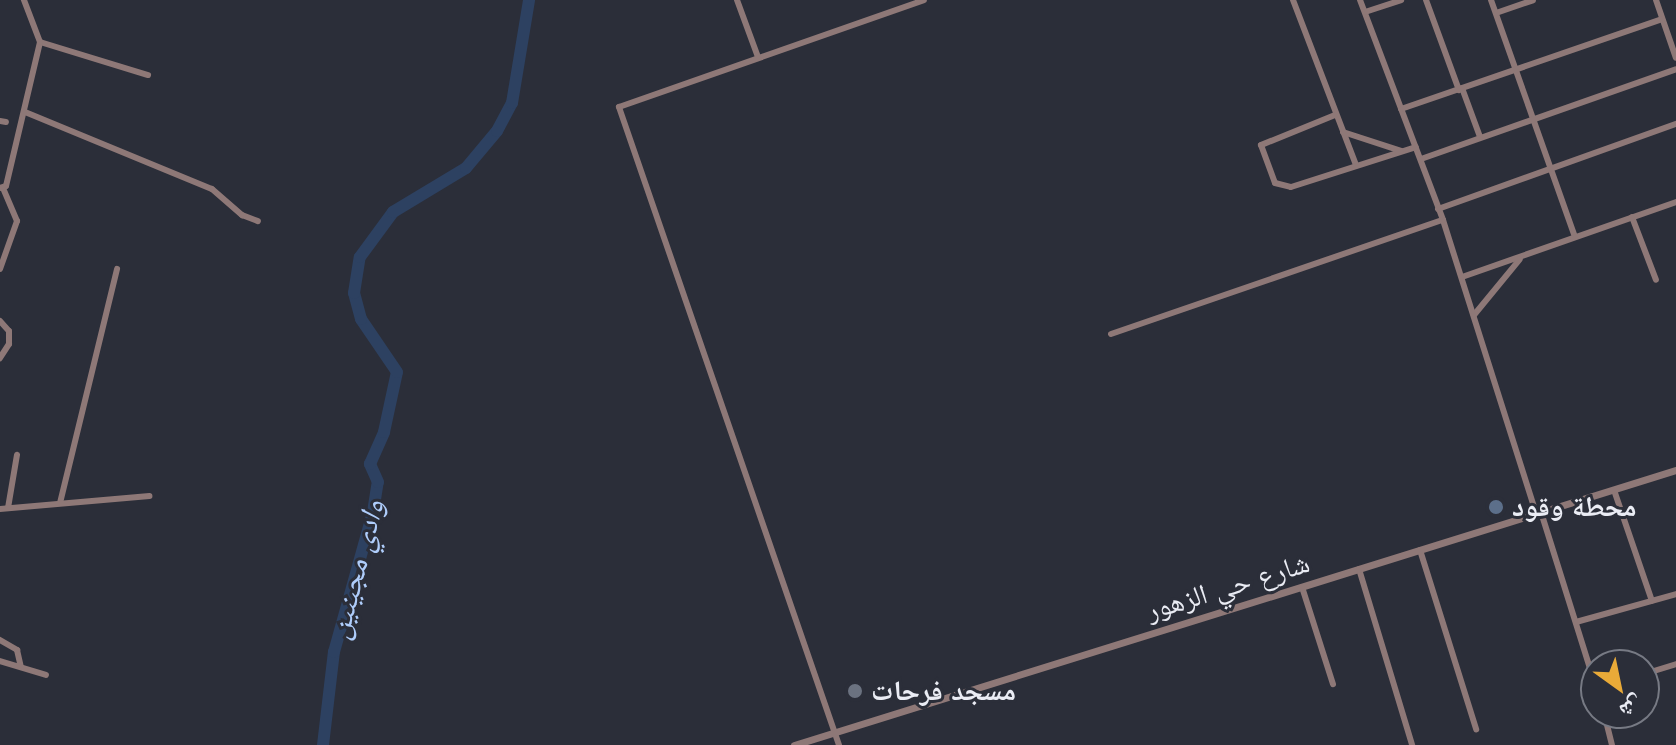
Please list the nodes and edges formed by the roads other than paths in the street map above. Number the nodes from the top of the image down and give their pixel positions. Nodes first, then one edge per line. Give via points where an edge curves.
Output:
1 (24, 0) edge
2 (737, 0) edge
3 (924, 0) edge
4 (1293, 0) edge
5 (1360, 0) edge
6 (1401, 0) edge
7 (1426, 0) edge
8 (1491, 0) edge
9 (1533, 0) edge
10 (1656, 0) edge
11 (1365, 12) junction
12 (1496, 13) junction
13 (1662, 19) junction
14 (40, 42) junction
15 (758, 57) junction
16 (1676, 58) edge
17 (1676, 69) edge
18 (1516, 72) junction
19 (148, 75) dead end
20 (1460, 89) junction
21 (1401, 109) junction
22 (25, 112) junction
23 (1335, 115) junction
24 (1533, 119) junction
25 (1676, 124) edge
26 (1343, 132) junction
27 (1480, 137) junction
28 (1416, 147) junction
29 (1401, 151) junction
30 (1421, 159) junction
31 (1356, 165) junction
32 (1550, 169) junction
33 (2, 188) edge
34 (1676, 202) edge
35 (1438, 209) junction
36 (1632, 217) junction
37 (1443, 220) junction
38 (258, 221) dead end
39 (1575, 237) junction
40 (1521, 257) junction
41 (0, 269) edge
42 (117, 269) dead end
43 (1462, 277) junction
44 (1656, 280) dead end
45 (1474, 315) junction
46 (0, 321) edge
47 (1111, 334) dead end
48 (0, 358) edge
49 (17, 455) dead end
50 (1676, 472) edge
51 (1614, 490) junction
52 (149, 496) dead end
53 (60, 503) junction
54 (4, 509) edge
55 (1539, 513) junction
56 (1420, 550) junction
57 (1359, 569) junction
58 (1302, 587) junction
59 (1676, 594) edge
60 (1652, 601) junction
61 (1576, 622) junction
62 (0, 640) edge
63 (1584, 649) edge
64 (0, 661) edge
65 (21, 667) junction
66 (46, 675) dead end
67 (1333, 684) dead end
68 (1476, 729) dead end
69 (834, 731) junction
70 (794, 745) edge
71 (839, 745) edge
72 (1412, 745) edge

1 - 14 street
2 - 15 street
3 - 15 street
4 - 23 street
5 - 11 street
6 - 11 street
7 - 20 street
8 - 12 street
9 - 12 street
10 - 13 street
11 - 21 street
12 - 18 street
13 - 16 street
13 - 18 street
14 - 19 street
14 - 22 street
15 - 69 street via 619,107
17 - 24 street
18 - 20 street
18 - 24 street
20 - 21 street
20 - 27 street
21 - 28 street
22 - 33 street
22 - 38 street via 212,189 242,215
23 - 26 street
23 - 31 street via 1260,149 1275,183 1285,188
24 - 27 street
24 - 32 street
25 - 32 street
26 - 29 street
26 - 31 street
27 - 30 street
28 - 29 street
28 - 30 street
29 - 31 street
30 - 35 street
32 - 35 street
32 - 39 street
33 - 41 street via 17,221
34 - 36 street
35 - 37 street
36 - 39 street
36 - 44 street
37 - 43 street
37 - 47 street
39 - 40 street
40 - 43 street
40 - 45 street
42 - 53 street
43 - 45 street
45 - 55 street
46 - 48 street via 9,331 9,344
49 - 54 street
50 - 51 street, شارع حي الزهور
51 - 55 street, شارع حي الزهور
51 - 60 street
52 - 53 street
53 - 54 street
55 - 56 street, شارع حي الزهور
55 - 61 street
56 - 57 street, شارع حي الزهور
56 - 68 street
57 - 58 street, شارع حي الزهور
57 - 72 street
58 - 67 street
58 - 69 street, شارع حي الزهور
59 - 60 street
60 - 61 street
61 - 63 street
62 - 65 street via 17,650
64 - 65 street
65 - 66 street
69 - 70 street, شارع حي الزهور
69 - 71 street

